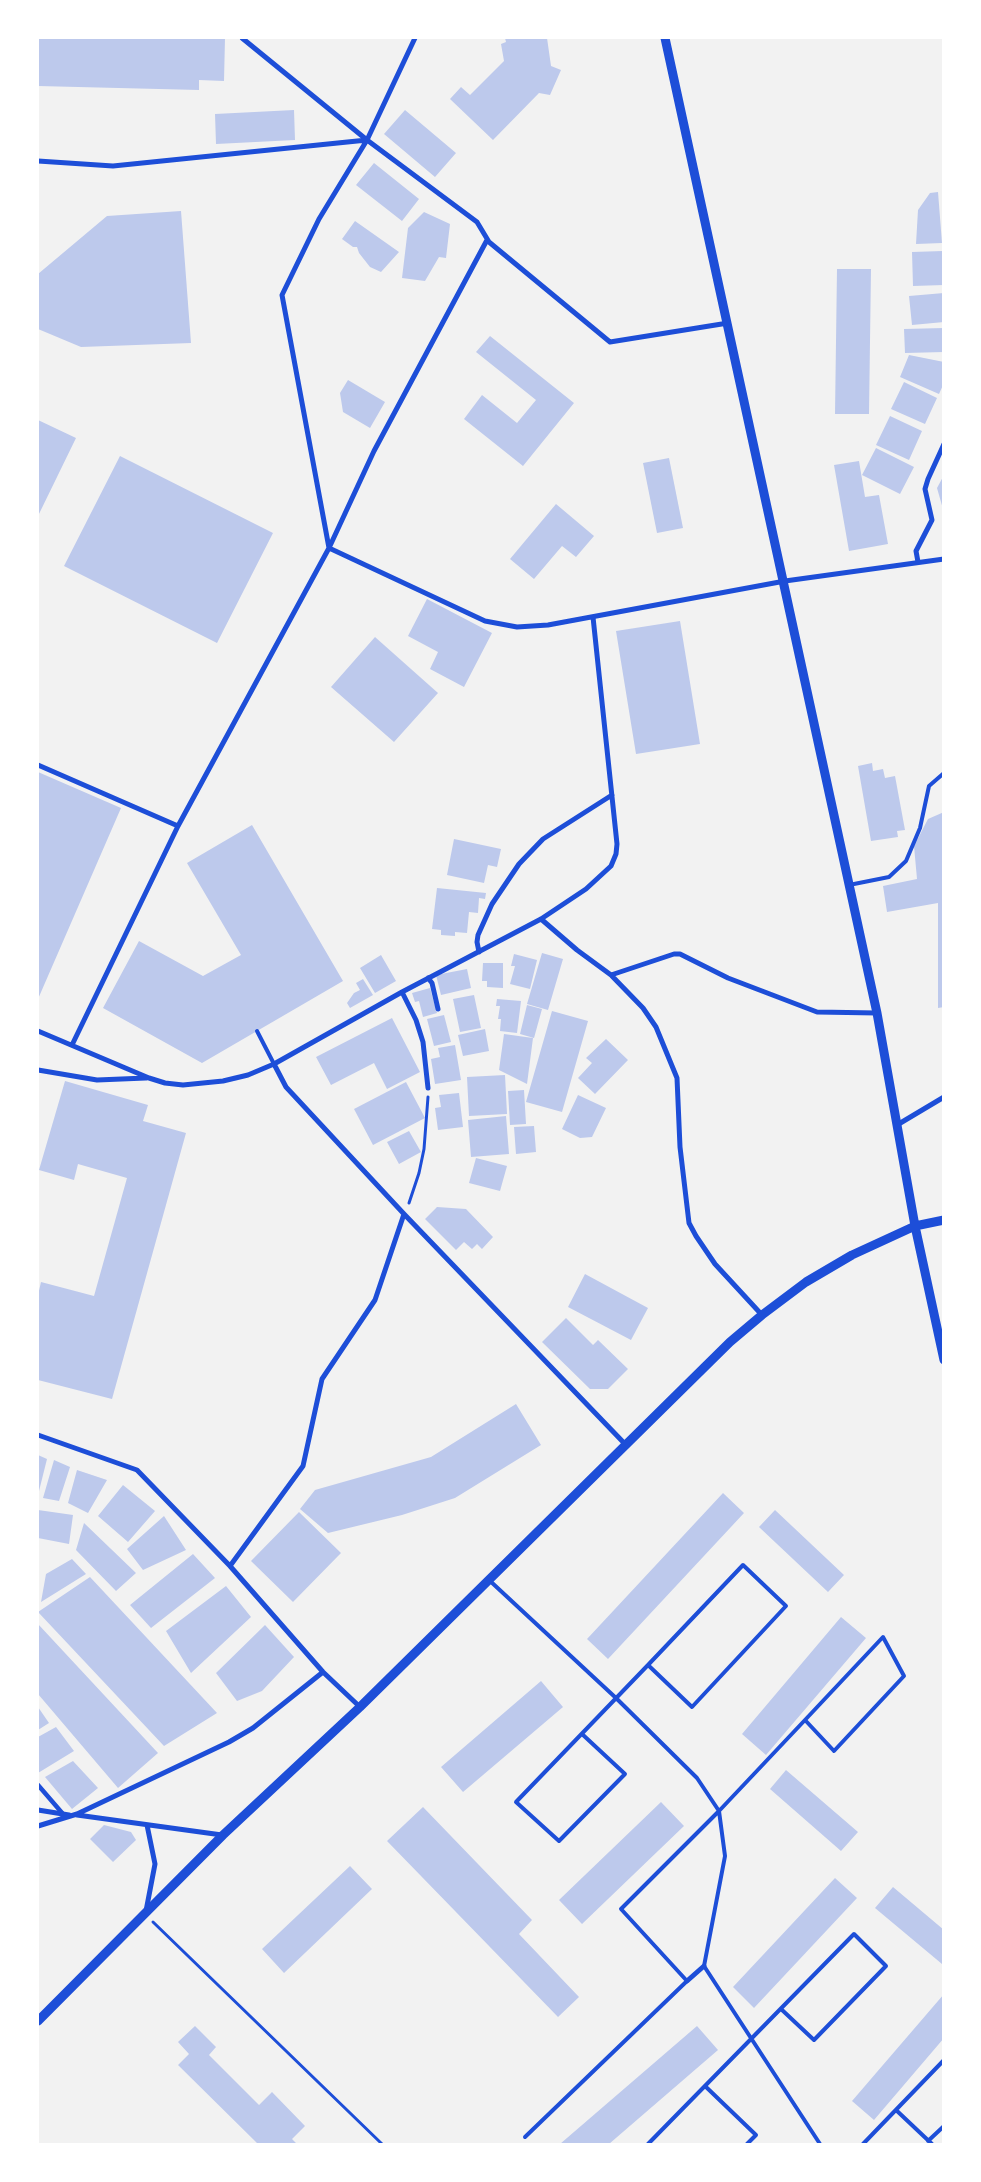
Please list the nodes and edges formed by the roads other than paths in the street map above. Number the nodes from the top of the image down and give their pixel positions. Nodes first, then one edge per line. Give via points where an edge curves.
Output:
1 (242, 38) edge
2 (415, 38) edge
3 (665, 38) edge
4 (367, 140) junction
5 (38, 161) edge
6 (487, 240) junction
7 (728, 323) junction
8 (944, 444) edge
9 (329, 548) junction
10 (944, 559) edge
11 (918, 562) junction
12 (784, 581) junction
13 (593, 617) junction
14 (38, 766) edge
15 (944, 773) edge
16 (612, 795) junction
17 (178, 826) junction
18 (849, 885) junction
19 (541, 919) junction
20 (479, 952) junction
21 (612, 975) junction
22 (428, 978) junction
23 (402, 992) junction
24 (438, 1009) dead end
25 (877, 1013) junction
26 (38, 1031) edge
27 (257, 1031) dead end
28 (72, 1045) junction
29 (274, 1064) junction
30 (38, 1070) edge
31 (149, 1078) junction
32 (428, 1088) road end
33 (944, 1097) edge
34 (897, 1125) junction
35 (404, 1214) junction
36 (944, 1220) edge
37 (915, 1226) junction
38 (762, 1315) junction
39 (944, 1360) edge
40 (38, 1435) edge
41 (625, 1444) junction
42 (230, 1566) junction
43 (488, 1580) junction
44 (648, 1665) junction
45 (323, 1672) junction
46 (616, 1698) junction
47 (360, 1707) junction
48 (805, 1720) junction
49 (582, 1734) junction
50 (38, 1785) edge
51 (38, 1810) edge
52 (719, 1811) junction
53 (77, 1814) junction
54 (64, 1815) junction
55 (147, 1825) junction
56 (38, 1826) edge
57 (223, 1835) junction
58 (146, 1914) junction
59 (704, 1966) junction
60 (687, 1981) junction
61 (781, 2009) junction
62 (38, 2021) edge
63 (752, 2040) junction
64 (944, 2060) edge
65 (705, 2086) junction
66 (896, 2110) junction
67 (944, 2126) edge
68 (525, 2137) dead end
69 (930, 2143) edge
70 (648, 2144) edge
71 (747, 2144) edge
72 (820, 2144) edge
73 (863, 2144) edge

1 - 4 street
2 - 4 street
3 - 7 street
4 - 5 street via 113,166
4 - 6 street via 478,222
4 - 9 street via 319,219 282,295
6 - 7 street via 610,342
6 - 9 street via 374,450
7 - 12 street
8 - 11 street via 925,489 932,520 916,551
9 - 13 street via 502,625 533,627
9 - 17 street
10 - 11 street
11 - 12 street
12 - 13 street
12 - 18 street
13 - 16 street
14 - 17 street
15 - 18 lane via 929,786 920,828 906,861 889,877
16 - 19 street via 617,844 611,866 586,889
16 - 20 street via 543,839 519,864 492,904 478,936
17 - 28 street
18 - 25 street
19 - 20 street
19 - 21 street
20 - 22 street
21 - 25 street via 674,954 817,1012
21 - 38 street via 650,1018 677,1078 680,1147 689,1222 715,1264
22 - 23 street
22 - 24 street
23 - 29 street
23 - 32 street via 423,1042
25 - 34 street
26 - 28 street
27 - 29 lane
28 - 31 street
29 - 31 street via 223,1081 183,1085
29 - 35 street via 286,1087
30 - 31 street via 97,1080
33 - 34 street
34 - 37 street
35 - 41 street
35 - 42 street via 375,1300 322,1379 303,1466
36 - 37 street
37 - 38 street via 852,1254 806,1282
37 - 39 street
38 - 41 street via 689,1380
40 - 42 street via 137,1470
41 - 43 street
42 - 45 street
43 - 46 lane
43 - 47 street
44 - 44 lane via 692,1707 786,1606 743,1565
44 - 46 lane
45 - 47 street
45 - 53 street via 253,1728
46 - 49 lane
46 - 52 lane via 697,1778
47 - 57 street
48 - 48 lane via 834,1751 904,1676 883,1637
48 - 52 lane
49 - 49 lane via 516,1802 559,1841 625,1774
50 - 54 street
51 - 54 street
52 - 59 lane via 725,1856
52 - 60 lane via 621,1909
53 - 54 street
53 - 55 street
53 - 56 street
55 - 57 street
55 - 58 street via 155,1864
57 - 58 street
58 - 62 street
59 - 60 street
59 - 63 lane
60 - 68 lane
61 - 61 lane via 814,2040 886,1966 854,1934
61 - 63 lane
63 - 65 lane
63 - 72 lane
64 - 66 lane
65 - 70 lane
65 - 71 lane via 756,2135
66 - 69 lane
66 - 73 lane
67 - 69 lane

